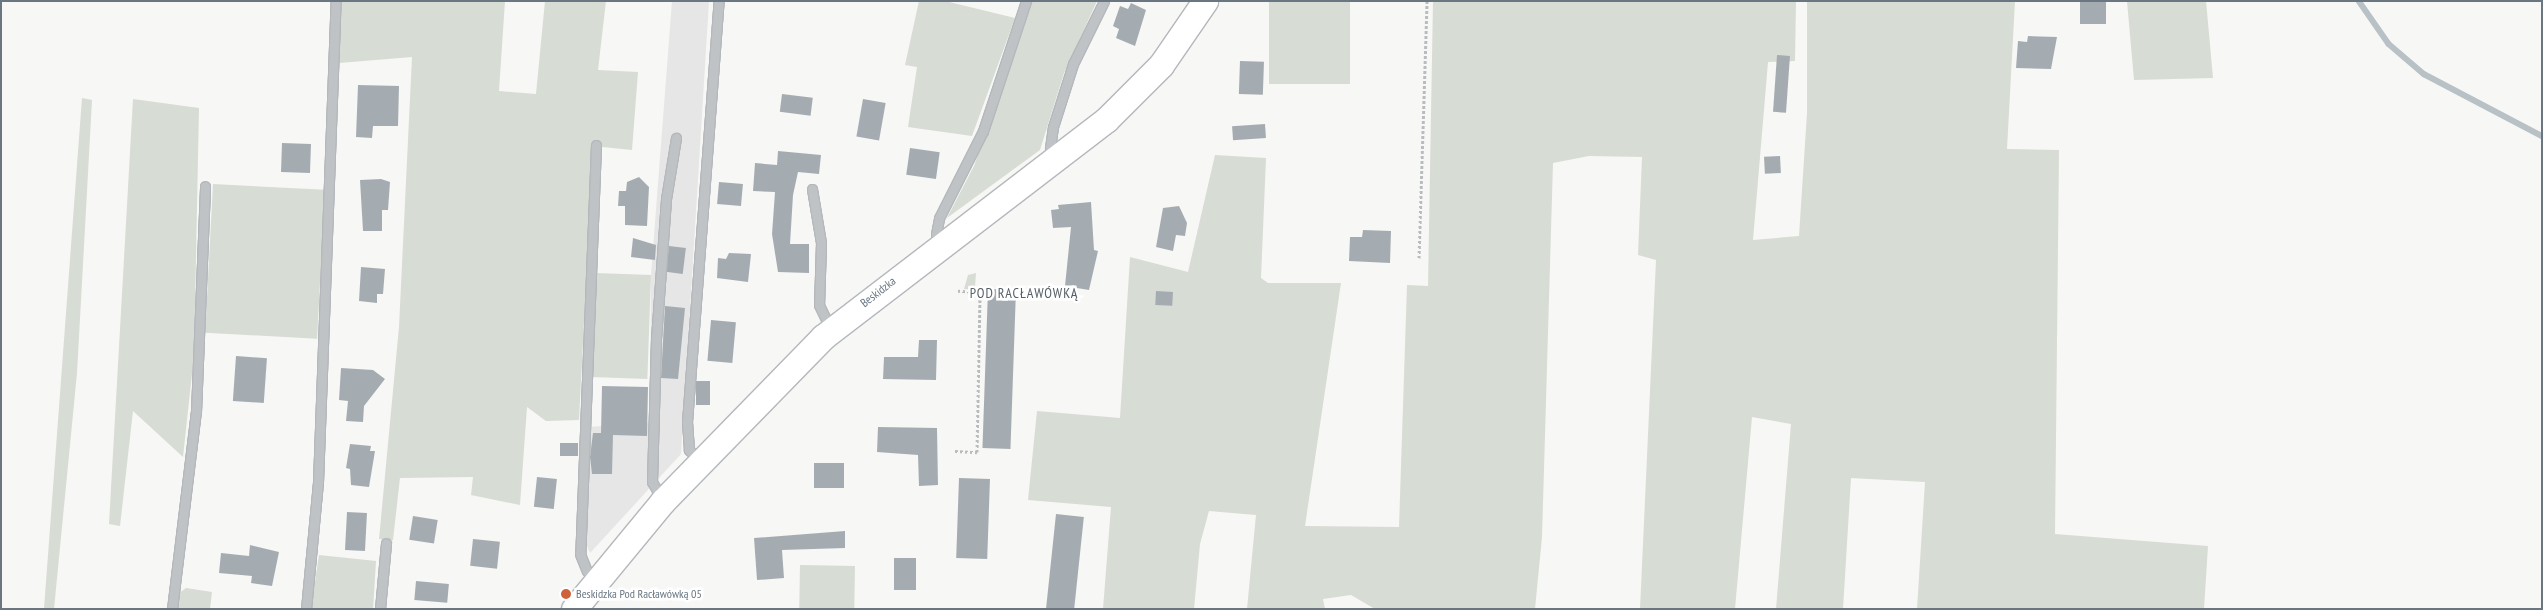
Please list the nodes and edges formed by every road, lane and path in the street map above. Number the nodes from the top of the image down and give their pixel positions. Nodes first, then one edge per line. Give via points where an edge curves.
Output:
1 (336, 1) edge
2 (719, 1) edge
3 (1026, 1) edge
4 (1104, 1) edge
5 (1205, 1) edge
6 (1427, 1) edge
7 (676, 138) dead end
8 (596, 145) dead end
9 (1055, 161) junction
10 (205, 186) dead end
11 (812, 189) dead end
12 (941, 244) junction
13 (1419, 258) dead end
14 (958, 291) dead end
15 (831, 330) junction
16 (955, 451) dead end
17 (700, 461) junction
18 (663, 501) junction
19 (386, 543) dead end
20 (597, 578) junction
21 (172, 609) edge
22 (306, 609) edge
23 (380, 609) edge
24 (574, 609) edge

1 - 22 lane via 318,478
2 - 17 lane via 687,422 689,450
3 - 12 lane via 983,131 939,218 936,234
4 - 9 lane via 1073,64 1053,127 1050,148
5 - 9 street, Beskidzka via 1139,90
6 - 13 path
7 - 18 lane via 666,199 656,339 652,482
8 - 20 lane via 580,554 587,570
9 - 12 street, Beskidzka
10 - 21 lane via 196,412
11 - 15 lane via 822,243 819,305
12 - 15 street, Beskidzka
14 - 16 path via 980,292 977,452
15 - 17 street, Beskidzka
17 - 18 street, Beskidzka
18 - 20 street, Beskidzka
19 - 23 lane
20 - 24 street, Beskidzka

